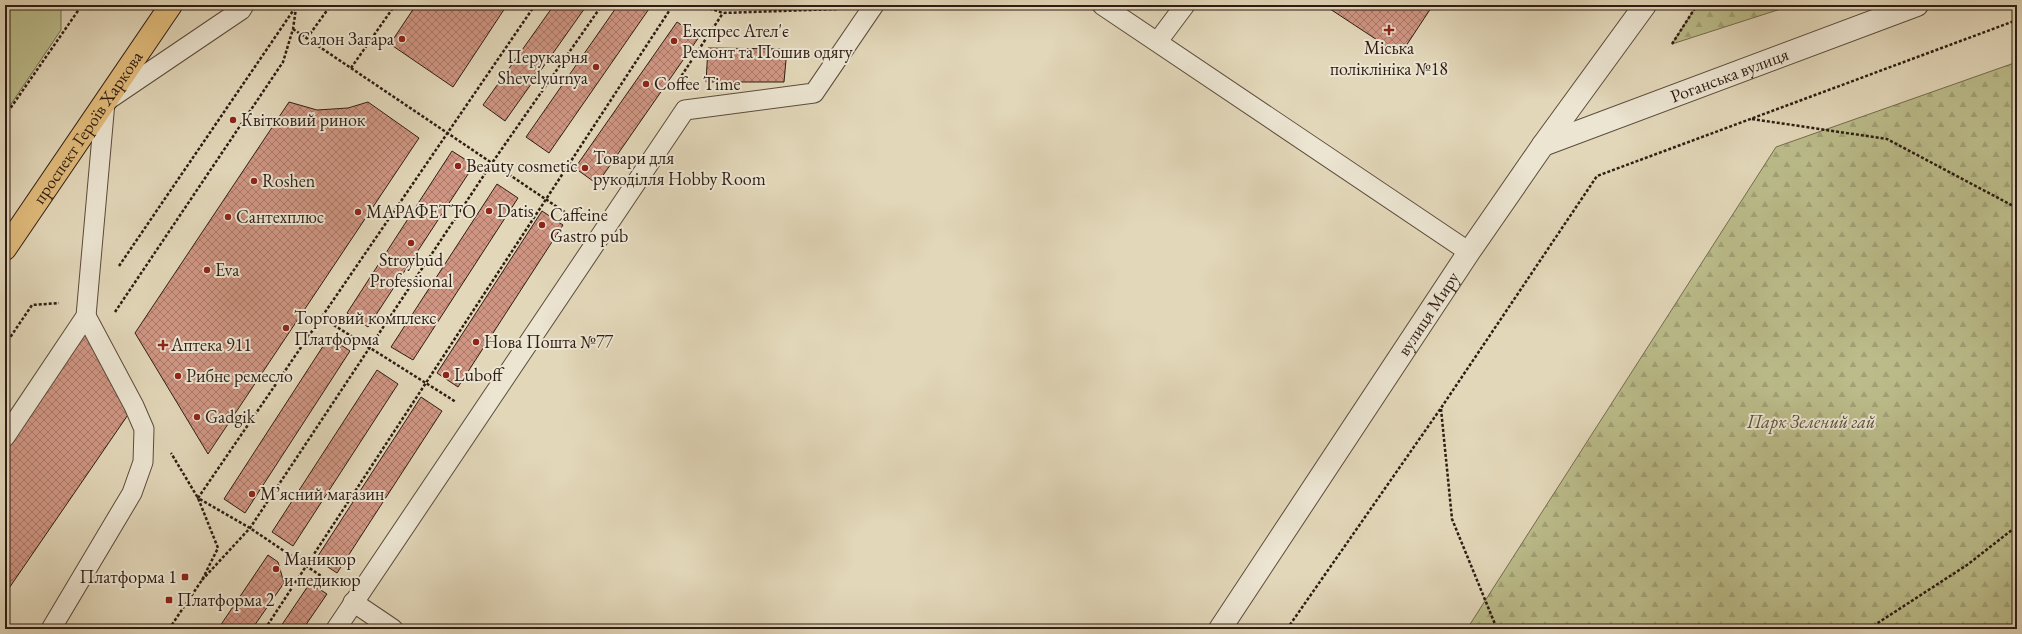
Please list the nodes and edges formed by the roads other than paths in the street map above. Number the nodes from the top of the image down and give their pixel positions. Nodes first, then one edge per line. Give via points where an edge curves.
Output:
1 (171, 5) edge
2 (244, 5) edge
3 (1102, 5) edge
4 (1185, 5) edge
5 (1645, 5) edge
6 (1917, 5) edge
7 (873, 7) edge
8 (1158, 42) junction
9 (105, 102) junction
10 (1542, 145) junction
11 (5, 249) edge
12 (1469, 252) junction
13 (87, 309) junction
14 (5, 437) edge
15 (353, 602) junction
16 (51, 629) edge
17 (336, 629) edge
18 (393, 629) edge
19 (1220, 629) edge

1 - 9 main road, проспект Героїв Харкова
2 - 9 lane
3 - 8 lane
4 - 8 lane
5 - 10 street, вулиця Миру
6 - 10 street, Роганська вулиця
7 - 15 lane via 814,93 685,110
8 - 12 lane
9 - 11 main road, проспект Героїв Харкова
9 - 13 lane
10 - 12 street, вулиця Миру
12 - 19 street, вулиця Миру
13 - 14 lane
13 - 16 lane via 144,429 142,462 132,494
15 - 17 lane
15 - 18 lane

